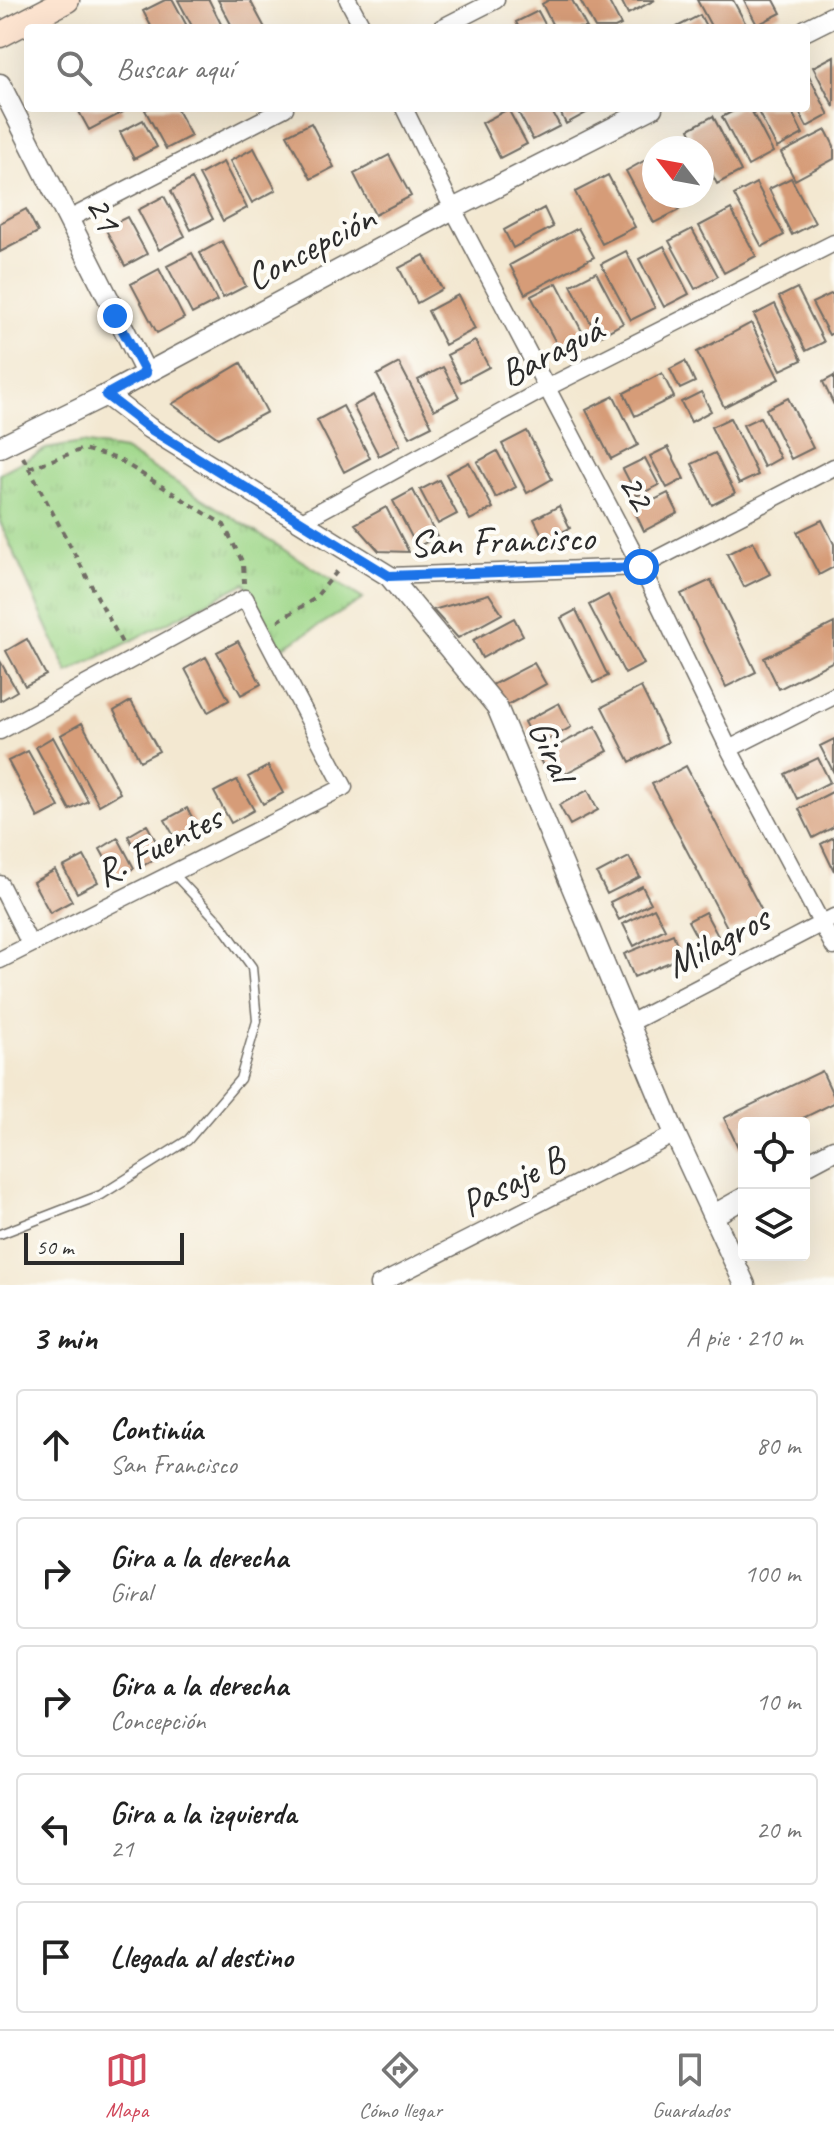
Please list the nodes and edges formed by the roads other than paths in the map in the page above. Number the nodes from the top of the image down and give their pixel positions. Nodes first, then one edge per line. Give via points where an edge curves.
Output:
1 (67, 0) edge
2 (348, 0) edge
3 (496, 0) edge
4 (834, 16) edge
5 (361, 24) edge
6 (449, 24) edge
7 (810, 28) edge
8 (0, 35) edge
9 (0, 84) edge
10 (277, 112) edge
11 (406, 112) edge
12 (644, 112) edge
13 (453, 209) junction
14 (69, 219) junction
15 (834, 243) edge
16 (146, 373) junction
17 (546, 388) junction
18 (106, 395) junction
19 (7, 444) edge
20 (834, 467) edge
21 (300, 522) junction
22 (641, 567) junction
23 (389, 576) junction
24 (834, 696) edge
25 (0, 731) edge
26 (729, 749) junction
27 (173, 873) junction
28 (0, 884) edge
29 (828, 920) edge
30 (30, 944) junction
31 (834, 947) edge
32 (0, 960) edge
33 (630, 1023) junction
34 (675, 1134) junction
35 (834, 1150) edge
36 (810, 1163) edge
37 (738, 1201) edge
38 (714, 1215) junction
39 (0, 1234) edge
40 (378, 1285) edge
41 (745, 1285) edge

1 - 8 main road
2 - 5 street
3 - 6 street
4 - 7 street
9 - 14 street, 21
10 - 14 street
11 - 13 street, 22
12 - 13 street, Concepción
13 - 16 street, Concepción
13 - 17 street, 22
14 - 16 street, 21
15 - 17 street, Baraguá
16 - 18 street, Concepción
17 - 21 street, Baraguá
17 - 22 street, 22
18 - 19 street, Concepción
18 - 21 street, Giral via 149,428
20 - 22 street, San Francisco
21 - 23 street, Giral
22 - 23 street, San Francisco
22 - 26 street, 22
23 - 33 street, Giral via 497,707
24 - 26 street
25 - 27 street, R. Fuentes via 245,598 344,787
26 - 29 street, 22
27 - 30 street, R. Fuentes
27 - 39 lane via 252,967 257,1021 240,1079 188,1140 101,1195
28 - 30 street
29 - 31 street, 22
29 - 33 street, Milagros
30 - 32 street, R. Fuentes
33 - 34 street, Giral
34 - 38 street, Giral
34 - 40 street, Pasaje B
35 - 36 street
37 - 38 street
38 - 41 street, Giral

